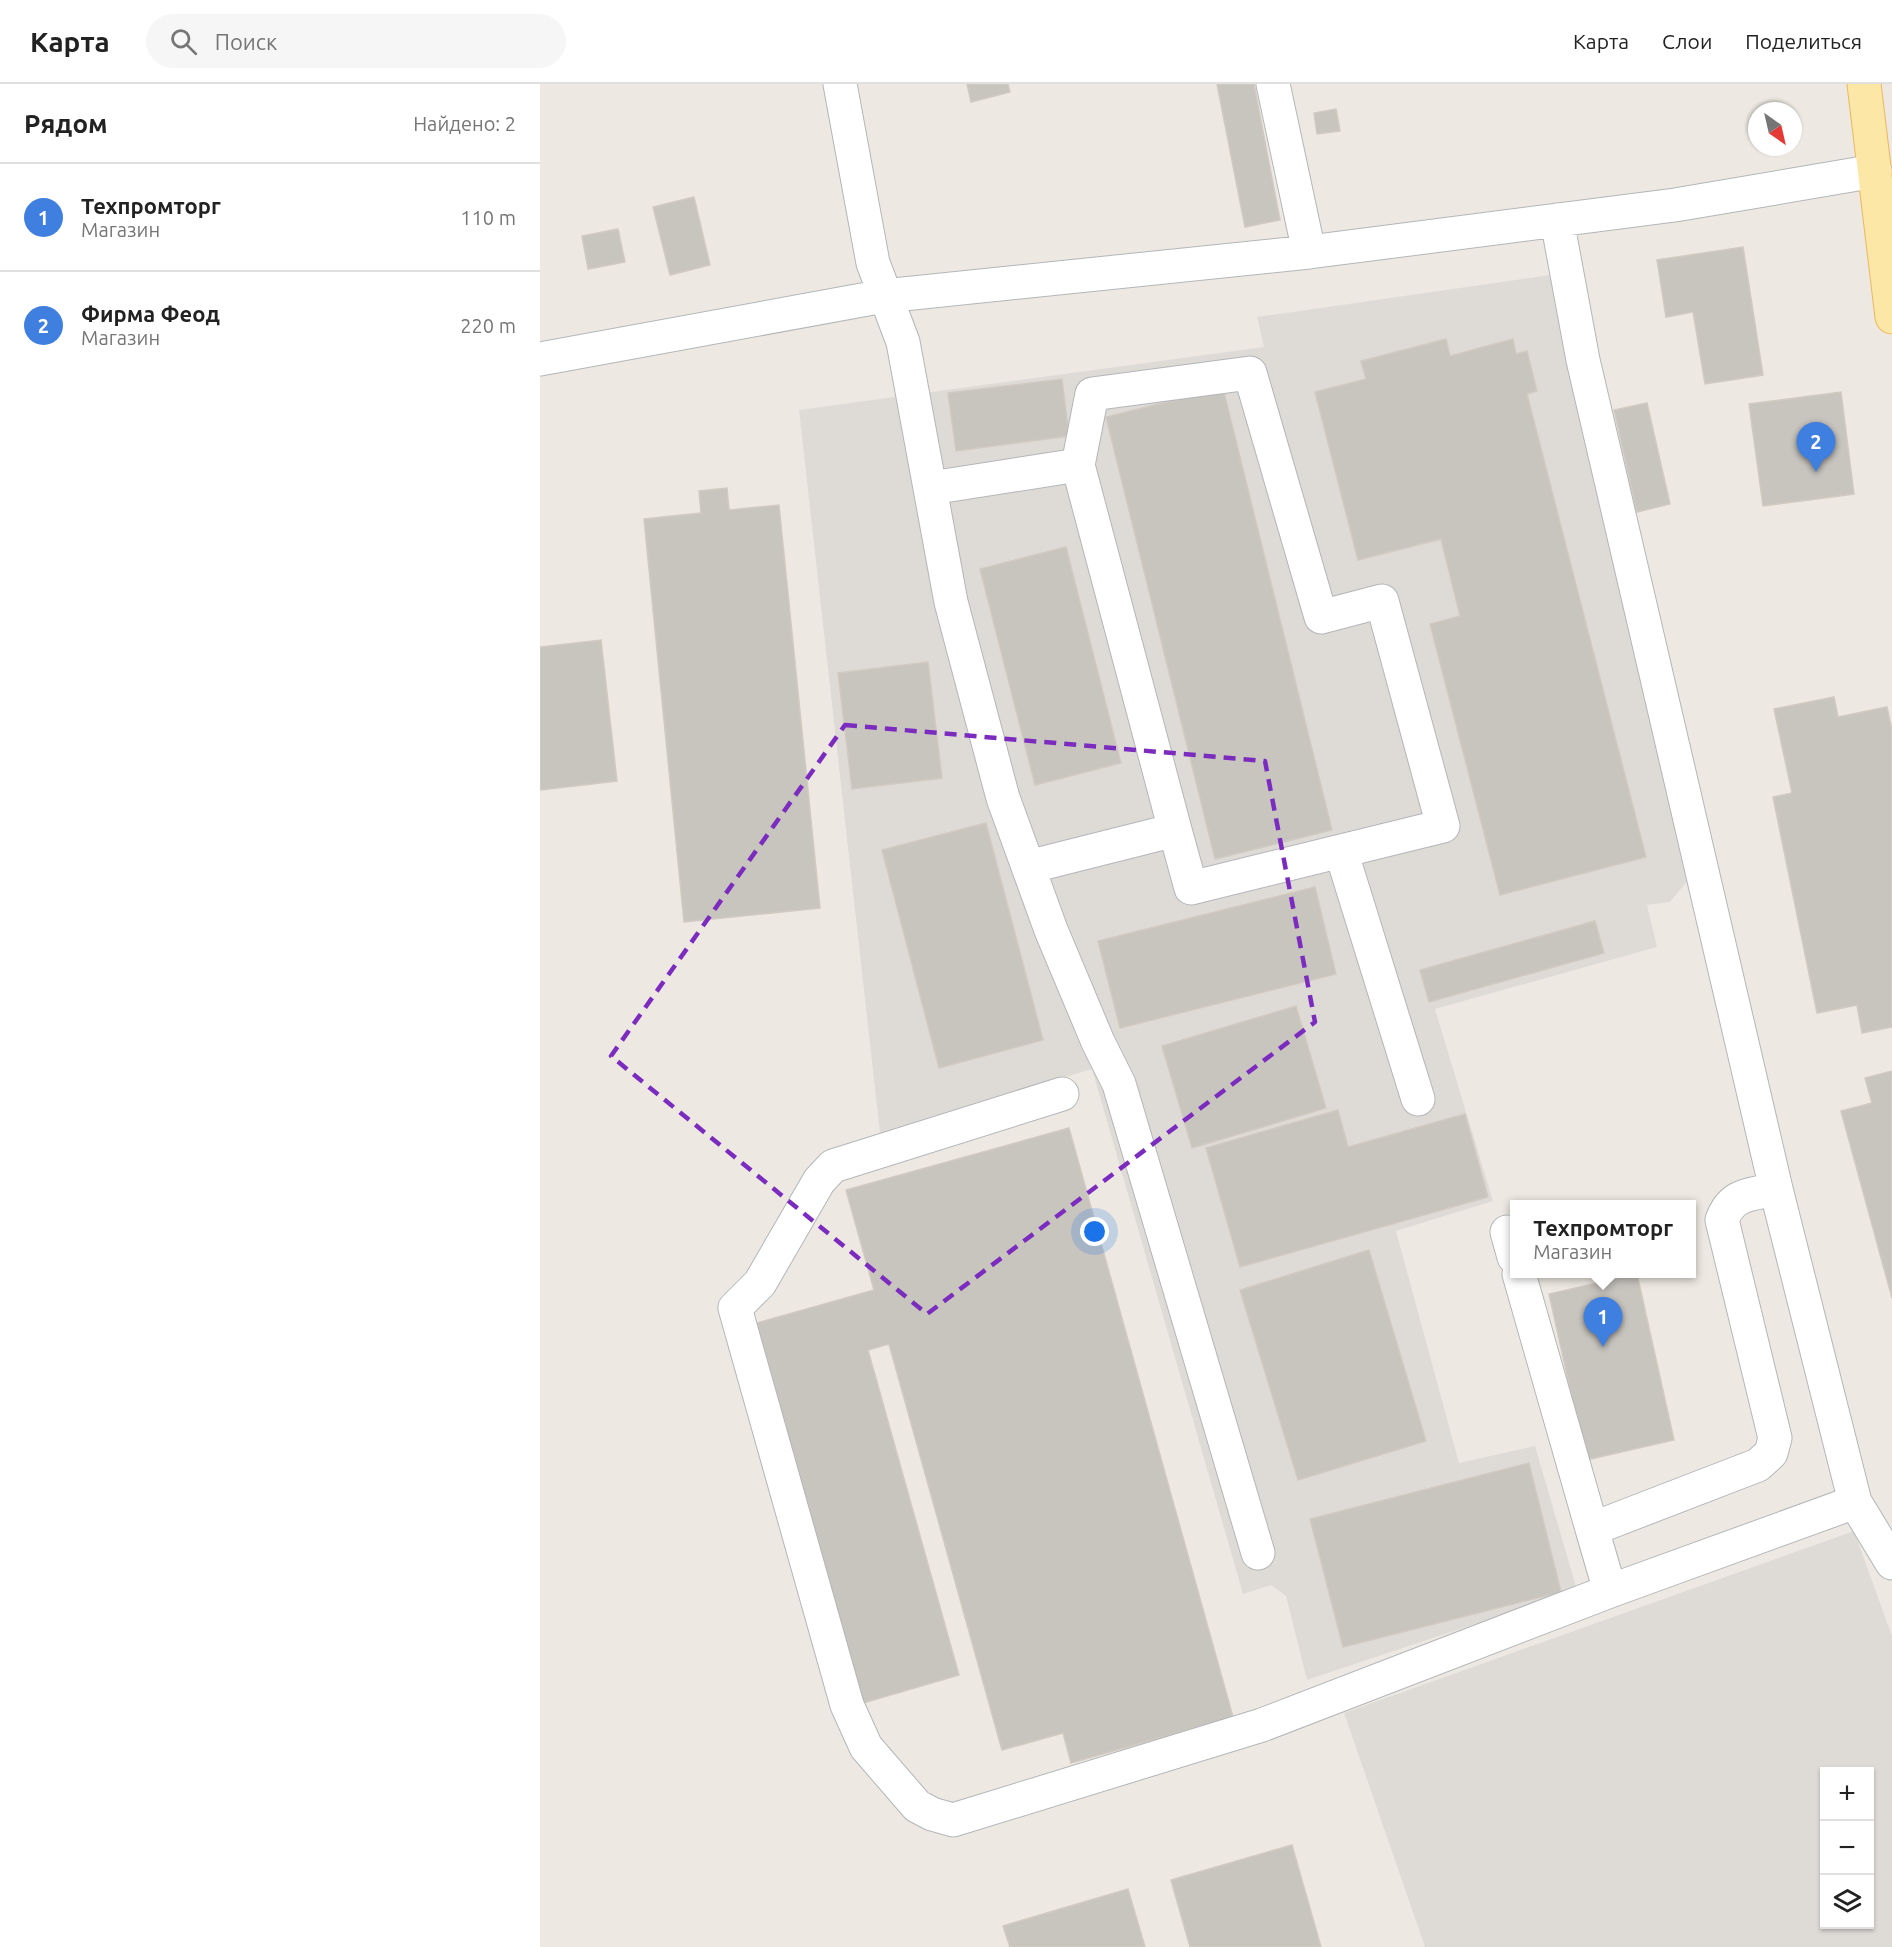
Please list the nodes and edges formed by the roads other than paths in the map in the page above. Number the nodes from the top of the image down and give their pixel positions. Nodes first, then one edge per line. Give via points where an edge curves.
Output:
1 (840, 84) edge
2 (1273, 84) edge
3 (1864, 84) edge
4 (1875, 171) junction
5 (1557, 220) junction
6 (1309, 252) junction
7 (884, 296) junction
8 (1892, 317) edge
9 (540, 359) edge
10 (1078, 465) junction
11 (931, 488) junction
12 (1175, 830) junction
13 (1341, 851) junction
14 (1028, 867) junction
15 (1062, 1094) dead end
16 (1418, 1099) dead end
17 (1776, 1189) junction
18 (1520, 1278) edge
19 (1855, 1502) junction
20 (1592, 1529) junction
21 (1257, 1553) dead end
22 (1892, 1563) edge
23 (1610, 1591) junction

1 - 7 street via 873,263
2 - 6 street
3 - 4 main road
4 - 5 street via 1675,205
4 - 8 main road
5 - 6 street
5 - 17 street via 1583,360
6 - 7 street
7 - 9 street
7 - 11 street via 903,342
10 - 11 street
10 - 12 street
10 - 13 street via 1092,394 1250,373 1321,618 1382,601 1443,826
11 - 14 street via 951,602 1003,798
12 - 13 street via 1191,888
12 - 14 street
13 - 16 street
14 - 21 street via 1055,940 1119,1084
15 - 23 street via 833,1166 819,1181 760,1283 735,1308 847,1706 866,1747 917,1806 953,1820 1262,1725
17 - 19 street
17 - 20 street via 1738,1198 1727,1207 1722,1221 1775,1438 1771,1453 1758,1465
18 - 20 street
19 - 22 street
19 - 23 street
20 - 23 street

